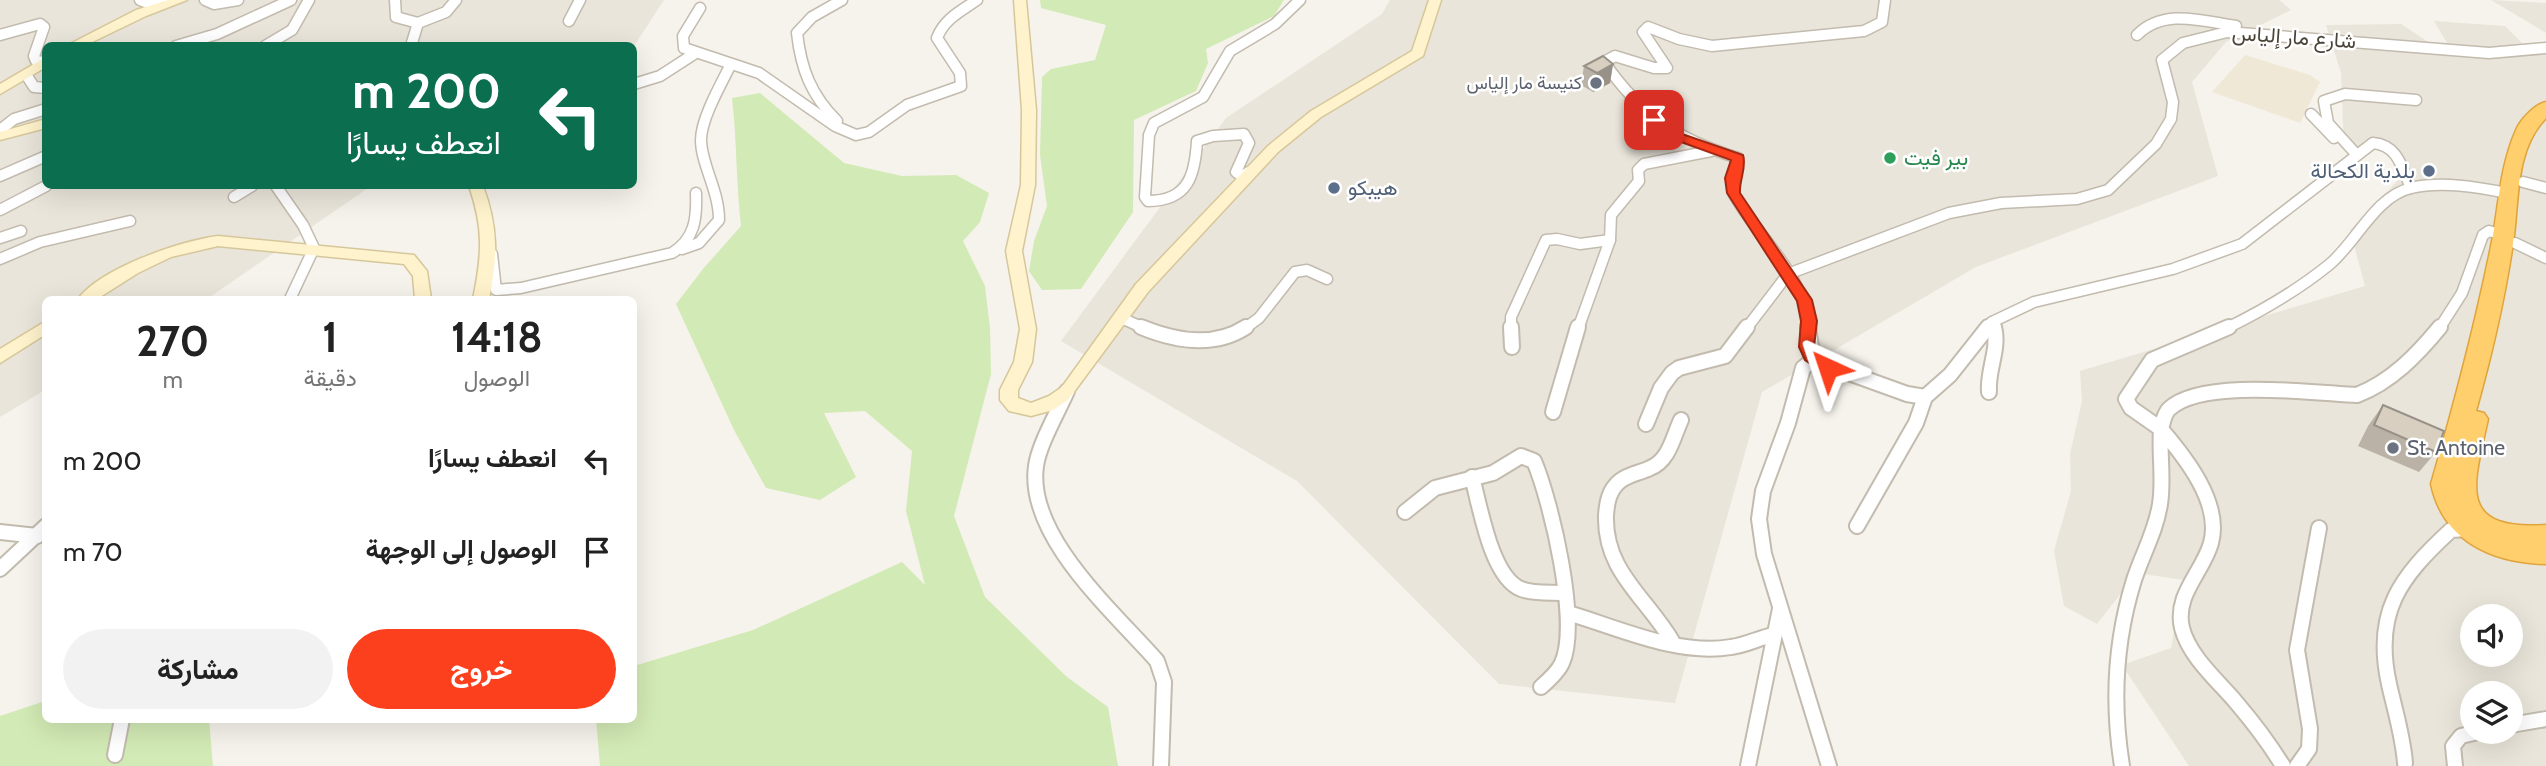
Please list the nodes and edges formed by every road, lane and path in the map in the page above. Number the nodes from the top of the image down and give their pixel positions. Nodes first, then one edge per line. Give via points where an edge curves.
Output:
1 (140, 0) edge
2 (169, 0) edge
3 (181, 0) edge
4 (205, 0) edge
5 (238, 0) edge
6 (291, 0) edge
7 (309, 0) edge
8 (395, 0) edge
9 (456, 0) edge
10 (580, 0) edge
11 (842, 0) edge
12 (977, 0) edge
13 (1020, 0) edge
14 (1300, 0) edge
15 (1435, 0) edge
16 (1885, 0) edge
17 (700, 8) dead end
18 (569, 21) dead end
19 (418, 23) junction
20 (2291, 34) junction
21 (0, 35) edge
22 (2137, 35) dead end
23 (80, 42) edge
24 (189, 42) edge
25 (272, 42) edge
26 (412, 42) edge
27 (2546, 48) edge
28 (694, 54) junction
29 (42, 61) edge
30 (42, 64) edge
31 (731, 64) junction
32 (27, 76) junction
33 (637, 84) edge
34 (42, 88) edge
35 (0, 90) edge
36 (2416, 100) dead end
37 (2546, 107) edge
38 (42, 110) edge
39 (2311, 114) dead end
40 (2546, 116) edge
41 (42, 124) edge
42 (0, 130) edge
43 (865, 134) junction
44 (0, 136) edge
45 (2343, 142) junction
46 (1715, 151) junction
47 (2356, 154) junction
48 (42, 158) edge
49 (1255, 168) junction
50 (0, 176) edge
51 (42, 188) edge
52 (2411, 188) junction
53 (2515, 188) junction
54 (2546, 188) edge
55 (247, 189) edge
56 (278, 189) edge
57 (477, 189) edge
58 (696, 192) dead end
59 (234, 197) dead end
60 (0, 210) edge
61 (130, 221) dead end
62 (21, 231) dead end
63 (0, 238) edge
64 (2510, 239) junction
65 (1610, 240) junction
66 (314, 248) junction
67 (492, 250) junction
68 (677, 251) junction
69 (2546, 258) edge
70 (0, 259) edge
71 (1788, 274) junction
72 (1327, 279) dead end
73 (496, 295) edge
74 (90, 296) edge
75 (291, 296) edge
76 (423, 296) edge
77 (482, 296) edge
78 (1119, 317) junction
79 (1992, 322) junction
80 (41, 331) edge
81 (1512, 347) dead end
82 (0, 358) edge
83 (1813, 360) junction
84 (1068, 391) junction
85 (1989, 392) dead end
86 (1925, 397) junction
87 (1553, 412) dead end
88 (1681, 420) dead end
89 (1646, 424) dead end
90 (2161, 429) junction
91 (1472, 477) junction
92 (1405, 512) dead end
93 (1857, 526) dead end
94 (2319, 528) dead end
95 (2468, 529) junction
96 (41, 531) edge
97 (0, 532) edge
98 (2546, 535) edge
99 (2546, 554) edge
100 (0, 569) edge
101 (1565, 593) junction
102 (1780, 609) junction
103 (1568, 613) junction
104 (1773, 635) junction
105 (1672, 641) junction
106 (1541, 687) dead end
107 (2546, 719) edge
108 (121, 723) edge
109 (2523, 723) edge
110 (2460, 737) edge
111 (115, 755) dead end
112 (2405, 763) dead end
113 (1161, 766) edge
114 (1748, 766) edge
115 (1829, 766) edge
116 (2122, 766) edge
117 (2283, 766) edge
118 (2297, 766) edge
119 (2455, 766) edge

1 - 2 street via 151,4
3 - 23 main road
4 - 5 street via 214,4
6 - 24 street
7 - 25 street via 292,30
8 - 19 street via 396,17
9 - 19 street via 446,12
10 - 18 street
11 - 43 street via 797,33 803,73 816,100 840,123
12 - 43 street via 944,23 938,34 938,43 957,69 961,86 907,105
13 - 84 main road via 1029,110 1028,185 1014,251 1028,329 1023,362 1009,400 1019,409 1031,410 1055,402
14 - 49 street via 1275,24 1230,51 1203,97 1154,122 1145,197 1159,200 1185,185 1195,169 1197,141 1204,137 1244,134 1249,144 1236,172 1242,176
15 - 49 main road via 1418,53 1316,114
16 - 46 street via 1882,22 1864,31 1712,46 1648,27 1643,32 1667,68 1615,56 1606,59 1605,67 1647,114 1678,136
17 - 28 street via 681,43
19 - 26 street
20 - 22 street via 2179,19 2153,23
20 - 27 street, شارع مار إلياس via 2489,53
20 - 71 street, شارع مار إلياس via 2214,34 2174,48 2161,65 2173,102 2167,127 2156,144 2108,190 2077,199 2001,203 1949,213
21 - 29 street via 40,24 44,27 34,56
28 - 31 street
28 - 33 street via 660,76
30 - 32 main road
31 - 43 street via 764,76 835,127
31 - 68 street via 701,140 719,201 719,220 699,243
32 - 34 street via 34,87
32 - 35 main road
36 - 45 street via 2361,94 2328,98 2323,109
37 - 53 highway via 2526,128
38 - 42 street
39 - 45 street
40 - 53 highway via 2534,131
41 - 44 main road
45 - 47 street
46 - 65 street via 1639,167 1639,181 1614,208
46 - 71 street via 1738,158 1732,178 1734,193
47 - 52 street via 2373,143 2388,145
47 - 79 street via 2242,244 2173,269 2034,302
48 - 50 street
49 - 78 main road
51 - 60 street
52 - 53 street
52 - 90 street via 2386,202 2332,262 2294,291 2228,328 2152,360 2126,399 2131,408
53 - 54 street
53 - 64 highway
55 - 59 street
56 - 66 street
57 - 67 main road via 487,213
58 - 68 street via 695,224
61 - 70 street via 40,242
62 - 63 street
64 - 69 street
64 - 90 street via 2489,231 2483,234 2454,309 2377,388 2357,395 2200,394 2170,408
64 - 95 highway via 2443,484 2446,502
64 - 98 highway via 2463,496 2468,510 2492,530 2512,536
65 - 81 street via 1597,238 1579,244 1548,238 1511,317
65 - 87 street
66 - 74 main road via 201,242 131,269
66 - 75 street
66 - 76 main road via 413,262 422,280
67 - 73 street
67 - 77 main road
68 - 73 street
71 - 83 street via 1804,300 1809,321 1807,347
71 - 89 street via 1725,356 1671,372
72 - 78 street via 1307,270 1295,272 1258,319 1215,341 1149,333
78 - 84 main road
79 - 85 street via 1998,344 1987,371
79 - 86 street via 1950,375
80 - 82 main road
83 - 86 street
83 - 102 street via 1803,368 1760,505 1762,540
84 - 113 street via 1036,464 1036,491 1056,546 1157,661 1164,682
86 - 93 street via 1916,423
88 - 105 street via 1664,459 1633,472 1613,488 1606,514 1613,563
90 - 116 street via 2160,502 2133,583 2121,639 2118,708
90 - 117 street via 2188,466 2212,518 2210,545 2185,595 2182,631
91 - 92 street via 1433,488
91 - 101 street via 1506,580 1520,589
91 - 101 street via 1493,473 1521,456 1534,461
94 - 118 street via 2297,650 2310,729 2309,748
95 - 99 highway via 2513,552
95 - 112 street via 2451,530 2411,566 2395,592 2383,628
96 - 97 street
96 - 100 street
101 - 103 street
102 - 104 street
102 - 115 street
103 - 105 street
103 - 106 street via 1563,661
104 - 105 street via 1729,648
104 - 114 street
107 - 109 street
108 - 111 street
110 - 119 street via 2453,746

